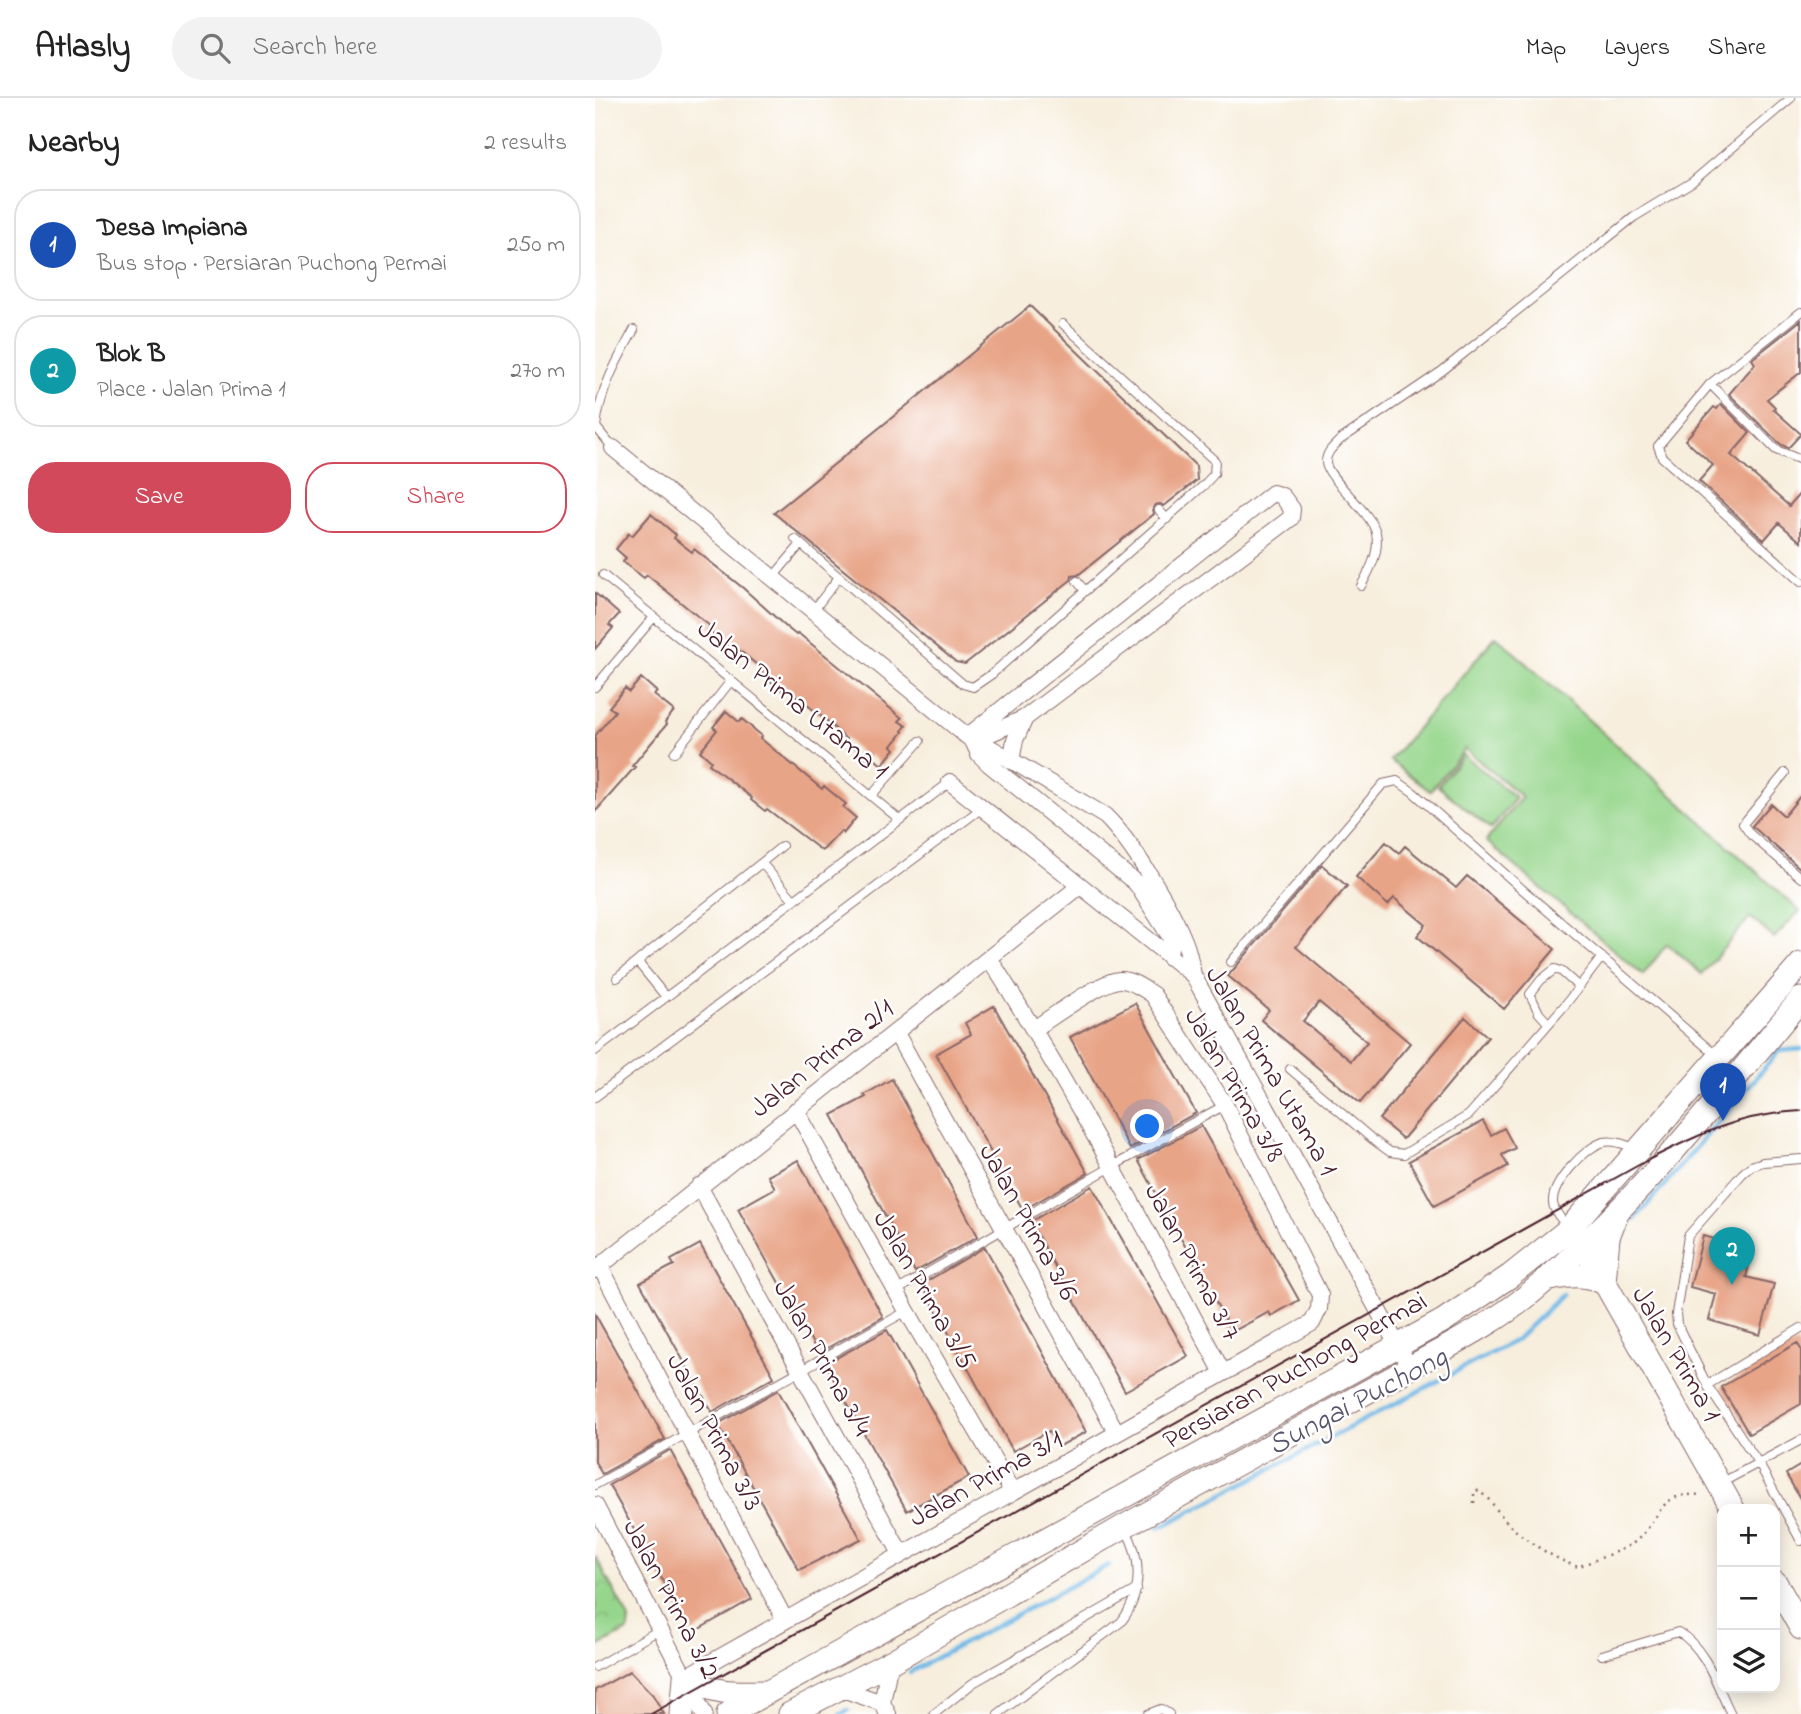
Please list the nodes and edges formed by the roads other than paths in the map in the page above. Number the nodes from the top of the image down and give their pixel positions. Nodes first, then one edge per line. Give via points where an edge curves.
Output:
1 (1791, 98) edge
2 (1801, 312) edge
3 (1063, 324) dead end
4 (634, 330) dead end
5 (1710, 384) junction
6 (613, 448) joint
7 (1801, 459) edge
8 (1159, 510) dead end
9 (1167, 519) junction
10 (603, 575) dead end
11 (773, 577) junction
12 (839, 577) junction
13 (1077, 582) dead end
14 (1801, 582) edge
15 (1361, 586) dead end
16 (1085, 591) junction
17 (813, 611) junction
18 (654, 617) junction
19 (730, 682) junction
20 (595, 687) edge
21 (1025, 718) junction
22 (969, 738) junction
23 (920, 741) dead end
24 (674, 752) dead end
25 (1011, 761) junction
26 (1785, 773) dead end
27 (950, 782) joint
28 (871, 796) junction
29 (982, 808) junction
30 (900, 820) junction
31 (782, 846) dead end
32 (759, 864) junction
33 (1801, 878) edge
34 (1080, 886) junction
35 (794, 900) junction
36 (1169, 957) junction
37 (1602, 957) junction
38 (989, 958) junction
39 (639, 960) junction
40 (1231, 962) dead end
41 (1801, 964) edge
42 (1193, 975) junction
43 (617, 978) dead end
44 (1579, 987) junction
45 (666, 997) junction
46 (1801, 999) edge
47 (1548, 1023) junction
48 (1034, 1029) junction
49 (896, 1033) junction
50 (595, 1051) edge
51 (1719, 1058) junction
52 (1290, 1069) dead end
53 (595, 1097) edge
54 (1225, 1105) junction
55 (796, 1110) junction
56 (1638, 1150) junction
57 (1801, 1159) edge
58 (1113, 1166) junction
59 (699, 1186) junction
60 (1616, 1216) junction
61 (1004, 1228) junction
62 (1576, 1237) junction
63 (598, 1268) edge
64 (1545, 1280) junction
65 (1604, 1283) junction
66 (896, 1291) junction
67 (907, 1311) junction
68 (1312, 1323) joint
69 (1801, 1328) edge
70 (1396, 1346) junction
71 (1410, 1368) junction
72 (802, 1371) junction
73 (1223, 1373) junction
74 (1707, 1385) junction
75 (687, 1432) junction
76 (1117, 1433) junction
77 (1801, 1440) edge
78 (1759, 1464) junction
79 (595, 1485) edge
80 (1712, 1490) junction
81 (1013, 1491) junction
82 (1727, 1504) edge
83 (595, 1506) edge
84 (1109, 1506) junction
85 (1123, 1527) junction
86 (1801, 1541) edge
87 (901, 1553) junction
88 (1137, 1589) junction
89 (1780, 1591) edge
90 (785, 1620) junction
91 (1801, 1628) edge
92 (659, 1630) junction
93 (1602, 1655) dead end
94 (894, 1660) junction
95 (595, 1667) edge
96 (685, 1677) junction
97 (830, 1691) junction
98 (768, 1692) junction
99 (885, 1708) edge
100 (682, 1714) edge
101 (704, 1714) edge
102 (728, 1714) edge
103 (790, 1714) edge
104 (935, 1714) edge
105 (998, 1714) edge
106 (1149, 1714) edge
107 (1169, 1714) edge
108 (1731, 1714) edge

1 - 15 lane via 1692,182 1634,217 1442,371 1328,452 1327,470 1376,531 1371,568
2 - 5 lane
3 - 9 lane via 1121,383 1215,461 1213,474 1204,485
4 - 6 lane via 610,373 598,407 596,427
5 - 7 lane via 1776,450
5 - 14 lane via 1660,441 1658,451
6 - 11 street
8 - 9 lane
9 - 16 lane
10 - 18 lane, Jalan Prima Utama 1
11 - 12 lane via 798,542
11 - 17 street
12 - 16 lane via 963,684 973,687
12 - 17 lane
13 - 16 lane
17 - 22 street
18 - 19 lane, Jalan Prima Utama 1
18 - 20 lane, Jalan Prima Utama 1
19 - 24 lane
19 - 28 lane, Jalan Prima Utama 1
21 - 22 street
21 - 22 street via 1291,518 1292,509 1282,496 1273,493
21 - 25 street via 1014,740
22 - 25 street
22 - 36 street via 989,764 1136,883 1171,939
23 - 28 lane
25 - 42 street via 1079,799 1120,830 1187,945
26 - 33 lane via 1743,824
27 - 29 street, Jalan Prima Utama 1
27 - 30 lane, Jalan Prima Utama 1
28 - 30 lane, Jalan Prima Utama 1
29 - 34 street, Jalan Prima Utama 1
29 - 53 lane
30 - 35 lane, Jalan Prima Utama 1
31 - 32 lane
32 - 35 lane
32 - 39 lane
34 - 36 street, Jalan Prima Utama 1
34 - 38 street, Jalan Prima 2/1
35 - 45 lane, Jalan Prima Utama 1
36 - 42 street, Jalan Prima Utama 1
37 - 40 lane via 1397,781 1383,784
37 - 44 lane
37 - 51 lane
38 - 48 street, Jalan Prima 3/7
38 - 49 street, Jalan Prima 2/1
39 - 43 lane
39 - 45 lane
41 - 51 main road, Persiaran Puchong Permai
42 - 70 street, Jalan Prima Utama 1
44 - 47 lane
44 - 47 lane via 1561,971 1541,980 1530,994
45 - 50 lane, Jalan Prima Utama 1
46 - 60 main road, Persiaran Puchong Permai
47 - 52 lane via 1469,1115 1404,1154 1390,1152 1372,1139
48 - 54 street, Jalan Prima 3/8 via 1091,992 1119,980 1135,984 1153,995
48 - 58 street, Jalan Prima 3/7
49 - 55 street, Jalan Prima 2/1
49 - 61 street, Jalan Prima 3/6
51 - 56 main road, Persiaran Puchong Permai
54 - 58 lane
54 - 68 street, Jalan Prima 3/8 via 1320,1295
55 - 59 street, Jalan Prima 2/1
55 - 66 street, Jalan Prima 3/5
56 - 62 main road, Persiaran Puchong Permai
56 - 62 lane via 1605,1142 1593,1147 1560,1178 1553,1205
57 - 74 lane via 1751,1167 1688,1236 1677,1324
58 - 61 lane
58 - 73 street, Jalan Prima 3/7
59 - 63 street, Jalan Prima 2/1
59 - 72 street, Jalan Prima 3/4
60 - 62 main road, Persiaran Puchong Permai
60 - 65 main road via 1608,1237
61 - 66 lane
61 - 76 street, Jalan Prima 3/6
62 - 64 main road, Persiaran Puchong Permai
62 - 65 main road, Jalan Prima 1
62 - 70 main road, Persiaran Puchong Permai
63 - 75 street, Jalan Prima 3/3
64 - 65 main road via 1571,1275
64 - 71 main road, Persiaran Puchong Permai via 1457,1342
65 - 80 main road, Jalan Prima 1
66 - 67 street, Jalan Prima 3/5
67 - 72 lane
67 - 81 street, Jalan Prima 3/5
68 - 73 street, Jalan Prima 3/1
69 - 74 lane
70 - 71 street, Jalan Prima Utama 1
70 - 84 main road, Persiaran Puchong Permai
71 - 85 main road, Persiaran Puchong Permai
72 - 75 lane
72 - 87 street, Jalan Prima 3/4
73 - 76 street, Jalan Prima 3/1
74 - 78 lane
75 - 79 lane
75 - 90 street, Jalan Prima 3/3
76 - 81 street, Jalan Prima 3/1
77 - 78 lane
78 - 80 lane
78 - 86 lane
80 - 82 main road, Jalan Prima 1
81 - 87 street, Jalan Prima 3/1
83 - 92 street, Jalan Prima 3/2
84 - 85 main road
84 - 98 main road, Persiaran Puchong Permai
85 - 88 lane via 1135,1553
85 - 94 main road, Persiaran Puchong Permai
87 - 90 street, Jalan Prima 3/1
88 - 104 lane via 973,1683
88 - 105 lane via 1121,1622
89 - 91 main road
90 - 96 street, Jalan Prima 3/1
92 - 95 lane
92 - 96 street, Jalan Prima 3/2
93 - 108 lane via 1678,1632 1691,1640 1701,1655
94 - 97 main road, Persiaran Puchong Permai
94 - 99 street via 888,1672
96 - 98 main road via 703,1688 724,1692
96 - 100 main road
96 - 101 street, Jalan Prima 3/2
97 - 99 street via 848,1691
97 - 103 main road, Persiaran Puchong Permai
98 - 102 main road, Persiaran Puchong Permai
106 - 107 lane via 1161,1709

